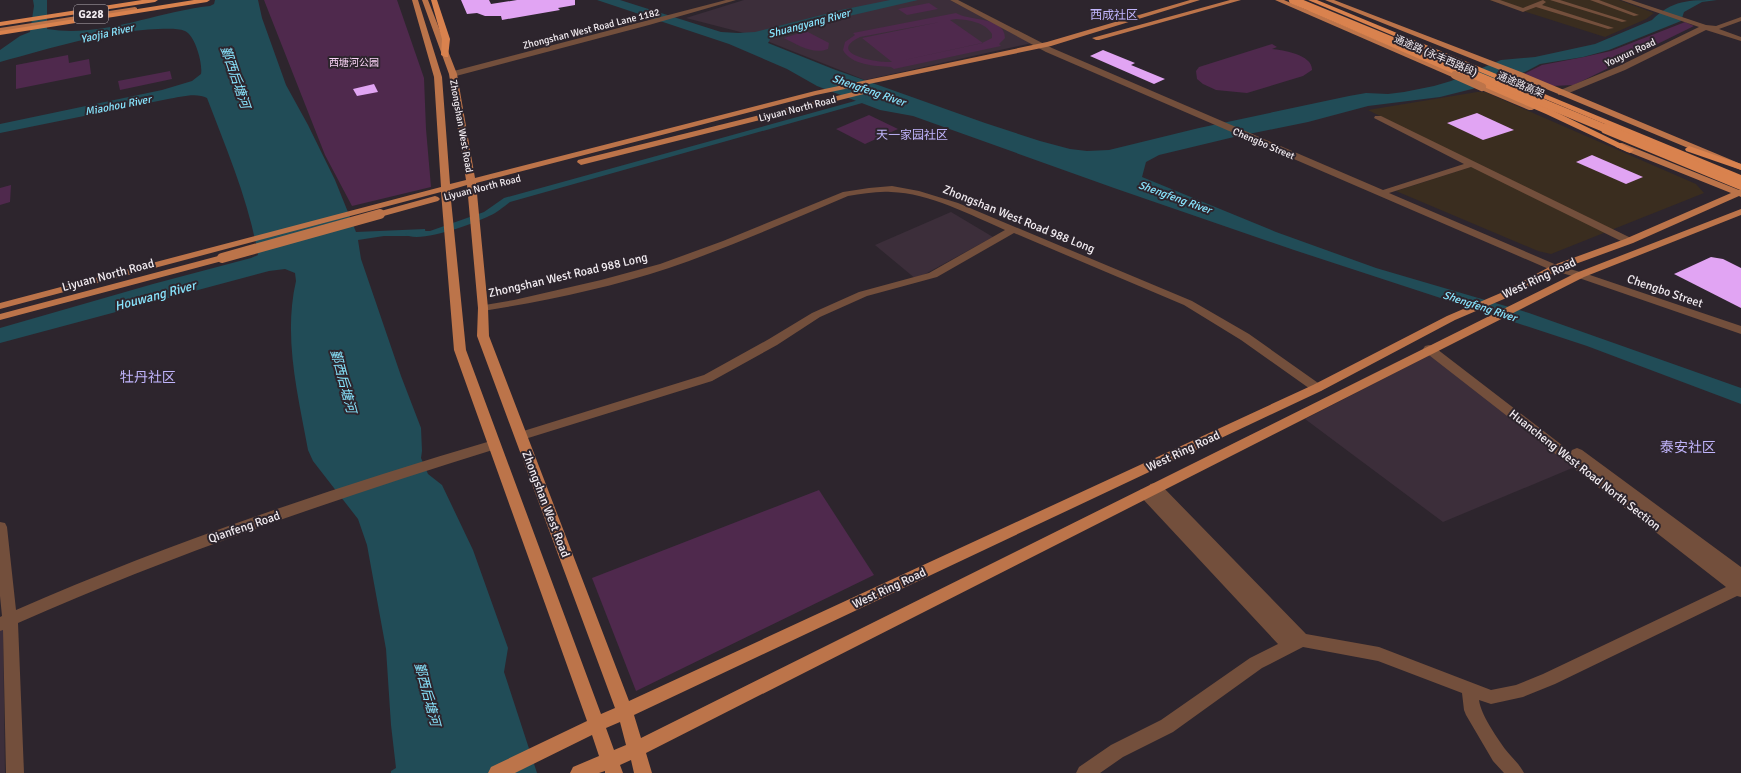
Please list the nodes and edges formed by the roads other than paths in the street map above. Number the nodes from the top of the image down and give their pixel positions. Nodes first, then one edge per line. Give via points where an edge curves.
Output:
1 (118, 0) edge
2 (137, 0) edge
3 (147, 0) edge
4 (158, 0) edge
5 (182, 0) edge
6 (196, 0) edge
7 (207, 0) edge
8 (415, 0) edge
9 (426, 0) edge
10 (434, 0) edge
11 (733, 0) edge
12 (953, 0) edge
13 (961, 0) edge
14 (1197, 0) edge
15 (1238, 0) edge
16 (1278, 0) edge
17 (1292, 0) edge
18 (1311, 0) edge
19 (1328, 0) edge
20 (1493, 0) edge
21 (1524, 0) edge
22 (1548, 0) edge
23 (1553, 0) edge
24 (1593, 0) edge
25 (1624, 0) edge
26 (1636, 0) edge
27 (1536, 4) junction
28 (1659, 10) junction
29 (1741, 11) edge
30 (43, 13) junction
31 (1636, 15) dead end
32 (1741, 19) edge
33 (1362, 21) junction
34 (1624, 21) dead end
35 (0, 22) edge
36 (1711, 23) junction
37 (1610, 28) dead end
38 (1718, 28) junction
39 (0, 30) edge
40 (1741, 36) edge
41 (1741, 39) edge
42 (1049, 47) junction
43 (445, 55) junction
44 (453, 74) junction
45 (1561, 93) junction
46 (1378, 118) dead end
47 (1257, 138) junction
48 (1630, 150) junction
49 (1472, 164) junction
50 (1741, 167) edge
51 (1741, 178) edge
52 (472, 186) junction
53 (1386, 191) junction
54 (1740, 191) edge
55 (446, 192) junction
56 (1741, 212) edge
57 (1014, 229) junction
58 (1629, 241) junction
59 (219, 253) junction
60 (1559, 267) junction
61 (1580, 275) junction
62 (0, 306) edge
63 (482, 308) junction
64 (0, 317) edge
65 (1741, 330) edge
66 (1432, 348) junction
67 (1317, 388) junction
68 (521, 436) junction
69 (494, 445) junction
70 (1150, 491) junction
71 (0, 527) edge
72 (1740, 586) edge
73 (5, 622) edge
74 (1296, 643) junction
75 (1469, 688) junction
76 (624, 712) junction
77 (596, 726) junction
78 (635, 750) junction
79 (612, 767) edge
80 (15, 773) edge
81 (497, 773) edge
82 (579, 773) edge
83 (643, 773) edge
84 (1085, 773) edge
85 (1515, 773) edge

1 - 30 highway
2 - 30 highway
3 - 35 main road
4 - 35 highway, G228
5 - 39 highway, G228
6 - 39 main road
7 - 39 highway
8 - 55 main road, Zhongshan West Road via 438,77
9 - 43 main road, Zhongshan West Road
10 - 43 highway via 446,39
11 - 44 street, Zhongshan West Road Lane 1182
12 - 42 street, Chengbo Street
13 - 42 street, Chengbo Street
14 - 42 main road, Liyuan North Road
15 - 42 main road, Liyuan North Road
16 - 48 main road, 通途路 (永丰西路段), bridge
17 - 48 highway, bridge via 1329,19 1549,112
17 - 54 highway, 通途路高架, bridge
18 - 33 highway, 通途路高架
19 - 45 main road, 通途路 (永丰西路段)
20 - 27 street via 1523,10
21 - 27 street
22 - 27 street
23 - 34 street
24 - 31 street
25 - 28 street
26 - 28 street
27 - 37 street
28 - 36 street
29 - 36 street, Youyun Road
30 - 35 highway
32 - 38 street
33 - 50 highway via 1424,40 1630,127
33 - 51 highway, 通途路高架
36 - 38 street
36 - 41 street
36 - 45 street, Youyun Road via 1622,68
38 - 40 street
42 - 47 street, Chengbo Street
42 - 52 main road, Liyuan North Road
42 - 52 main road, Liyuan North Road via 815,93
43 - 44 main road, Zhongshan West Road
44 - 52 main road, Zhongshan West Road
45 - 50 main road, 通途路 (永丰西路段)
46 - 49 street
47 - 53 street, Chengbo Street
47 - 60 street, Chengbo Street
48 - 54 main road, 通途路 (永丰西路段)
49 - 53 street
49 - 58 street
52 - 55 main road, Liyuan North Road
52 - 63 main road, Zhongshan West Road
53 - 60 street, Chengbo Street
54 - 58 main road, West Ring Road
55 - 59 main road, Liyuan North Road, bridge
55 - 69 main road, Zhongshan West Road via 460,350
56 - 61 main road, West Ring Road
57 - 63 street, Zhongshan West Road 988 Long via 928,197 893,189 865,190 846,194 664,266 603,283
57 - 67 street, Zhongshan West Road 988 Long via 1188,303 1245,336
57 - 68 street via 933,275 863,294 816,315 708,378
58 - 60 main road, West Ring Road
59 - 62 main road, Liyuan North Road
59 - 64 main road, Liyuan North Road
60 - 61 street, Chengbo Street
60 - 67 main road, West Ring Road via 1507,294 1451,318
61 - 65 street, Chengbo Street
61 - 66 main road, West Ring Road
63 - 68 main road, Zhongshan West Road via 483,336
66 - 70 main road, West Ring Road
66 - 72 street, Huancheng West Road North Section
67 - 76 main road, West Ring Road
68 - 76 main road, Zhongshan West Road
69 - 73 street, Qianfeng Road via 263,519 171,552
69 - 77 main road
70 - 74 street
70 - 78 main road, West Ring Road
71 - 73 street
72 - 75 street via 1517,692 1491,697
73 - 80 street
74 - 75 street via 1379,654
74 - 84 street via 1256,663 1167,726 1117,751
75 - 85 street via 1472,710 1499,755
76 - 77 main road, West Ring Road
76 - 78 main road, Zhongshan West Road
77 - 79 main road
77 - 81 main road, West Ring Road
78 - 79 main road, West Ring Road
78 - 83 main road, Zhongshan West Road
79 - 82 main road, West Ring Road

